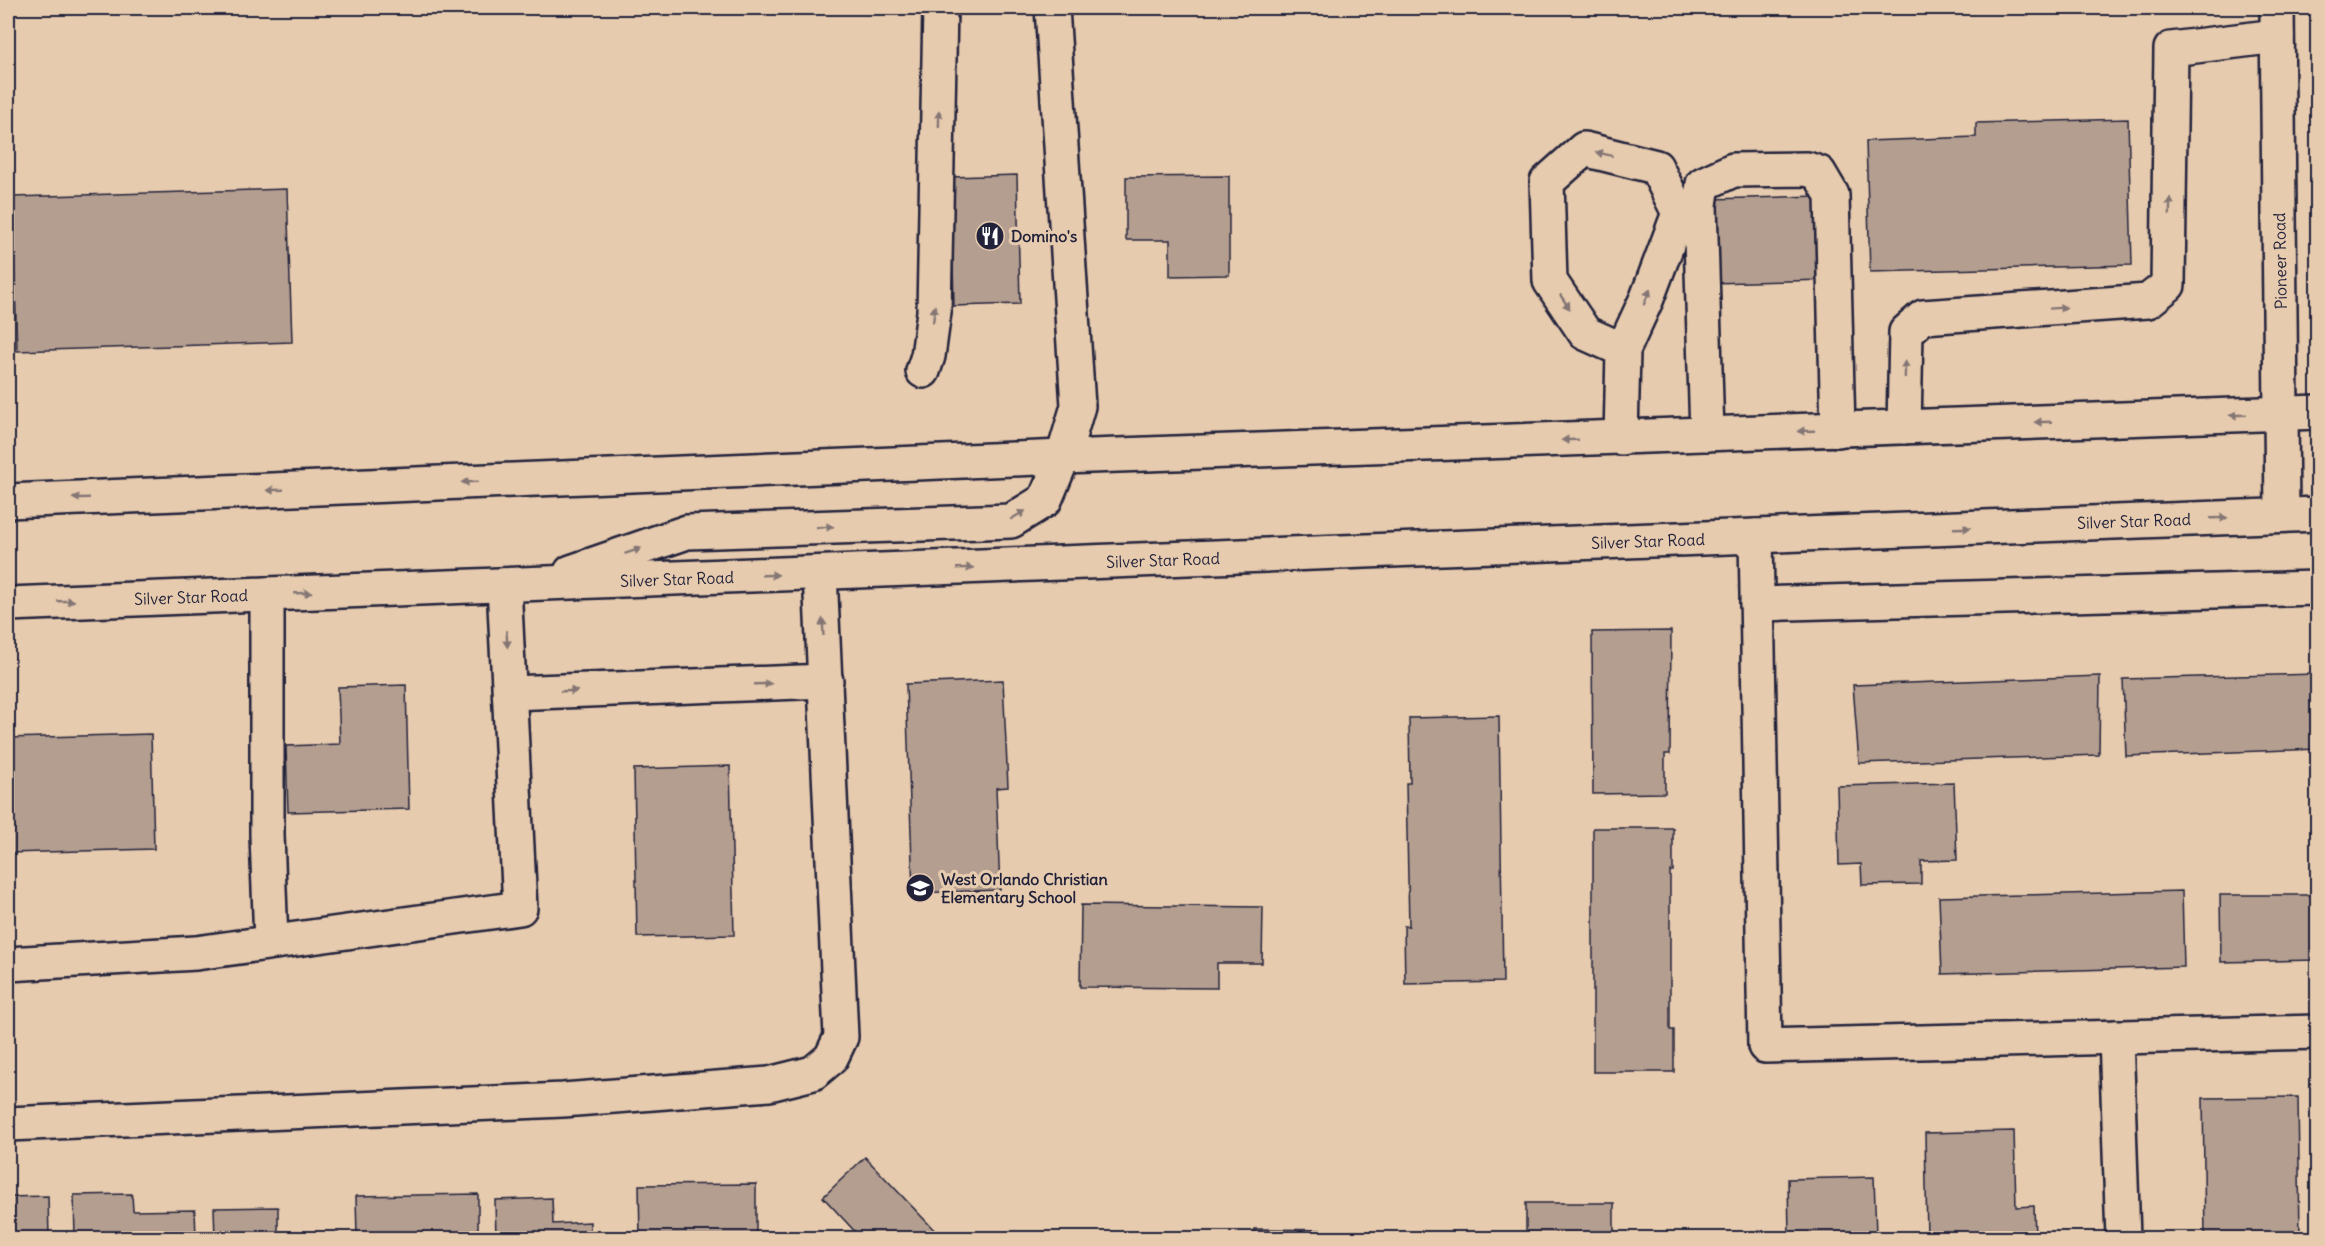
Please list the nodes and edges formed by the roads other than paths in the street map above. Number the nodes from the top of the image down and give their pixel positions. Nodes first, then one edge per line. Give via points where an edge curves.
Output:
1 (940, 8) edge
2 (1052, 8) edge
3 (2277, 22) edge
4 (1623, 350) junction
5 (923, 371) dead end
6 (2318, 412) edge
7 (2282, 414) junction
8 (1904, 428) junction
9 (1838, 430) junction
10 (1707, 434) junction
11 (1621, 438) junction
12 (1064, 457) junction
13 (8, 501) edge
14 (2318, 514) edge
15 (2282, 515) junction
16 (1755, 536) junction
17 (820, 573) junction
18 (538, 584) junction
19 (504, 585) junction
20 (2318, 588) edge
21 (267, 594) junction
22 (8, 604) edge
23 (1757, 604) junction
24 (826, 681) junction
25 (510, 693) junction
26 (271, 942) junction
27 (8, 964) edge
28 (2318, 1032) edge
29 (2116, 1037) junction
30 (8, 1124) edge
31 (2123, 1239) edge

5 -> 1 main road via 934,312
2 - 12 main road via 1078,406
3 - 7 main road, Pioneer Road
8 -> 3 main road via 1906,332 1923,317 2148,301 2168,285 2171,49
4 -> 4 main road via 1679,213 1656,167 1584,149 1547,182 1550,281 1585,333
4 - 11 main road
6 - 7 main road
7 -> 8 main road
7 - 15 main road, Pioneer Road
8 - 9 main road
9 -> 10 main road
9 - 10 main road via 1832,195 1819,173 1807,169 1733,170 1703,184 1700,205
10 - 11 main road
11 -> 12 main road
12 -> 13 main road
18 -> 12 main road via 687,532 1011,521 1045,500
14 - 15 main road, Silver Star Road
16 -> 15 main road, Silver Star Road
17 -> 16 main road, Silver Star Road
16 - 23 main road
18 -> 17 main road, Silver Star Road
24 -> 17 main road
18 - 19 main road, Silver Star Road
21 -> 19 main road, Silver Star Road
19 -> 25 main road
20 - 23 main road
22 -> 21 main road, Silver Star Road
21 - 26 main road
23 - 29 main road via 1765,1046
25 -> 24 main road
24 - 30 main road via 842,1037 831,1058 813,1073 769,1084 563,1100
25 - 26 main road via 520,908
26 - 27 main road via 196,953
28 - 29 main road
29 - 31 main road

